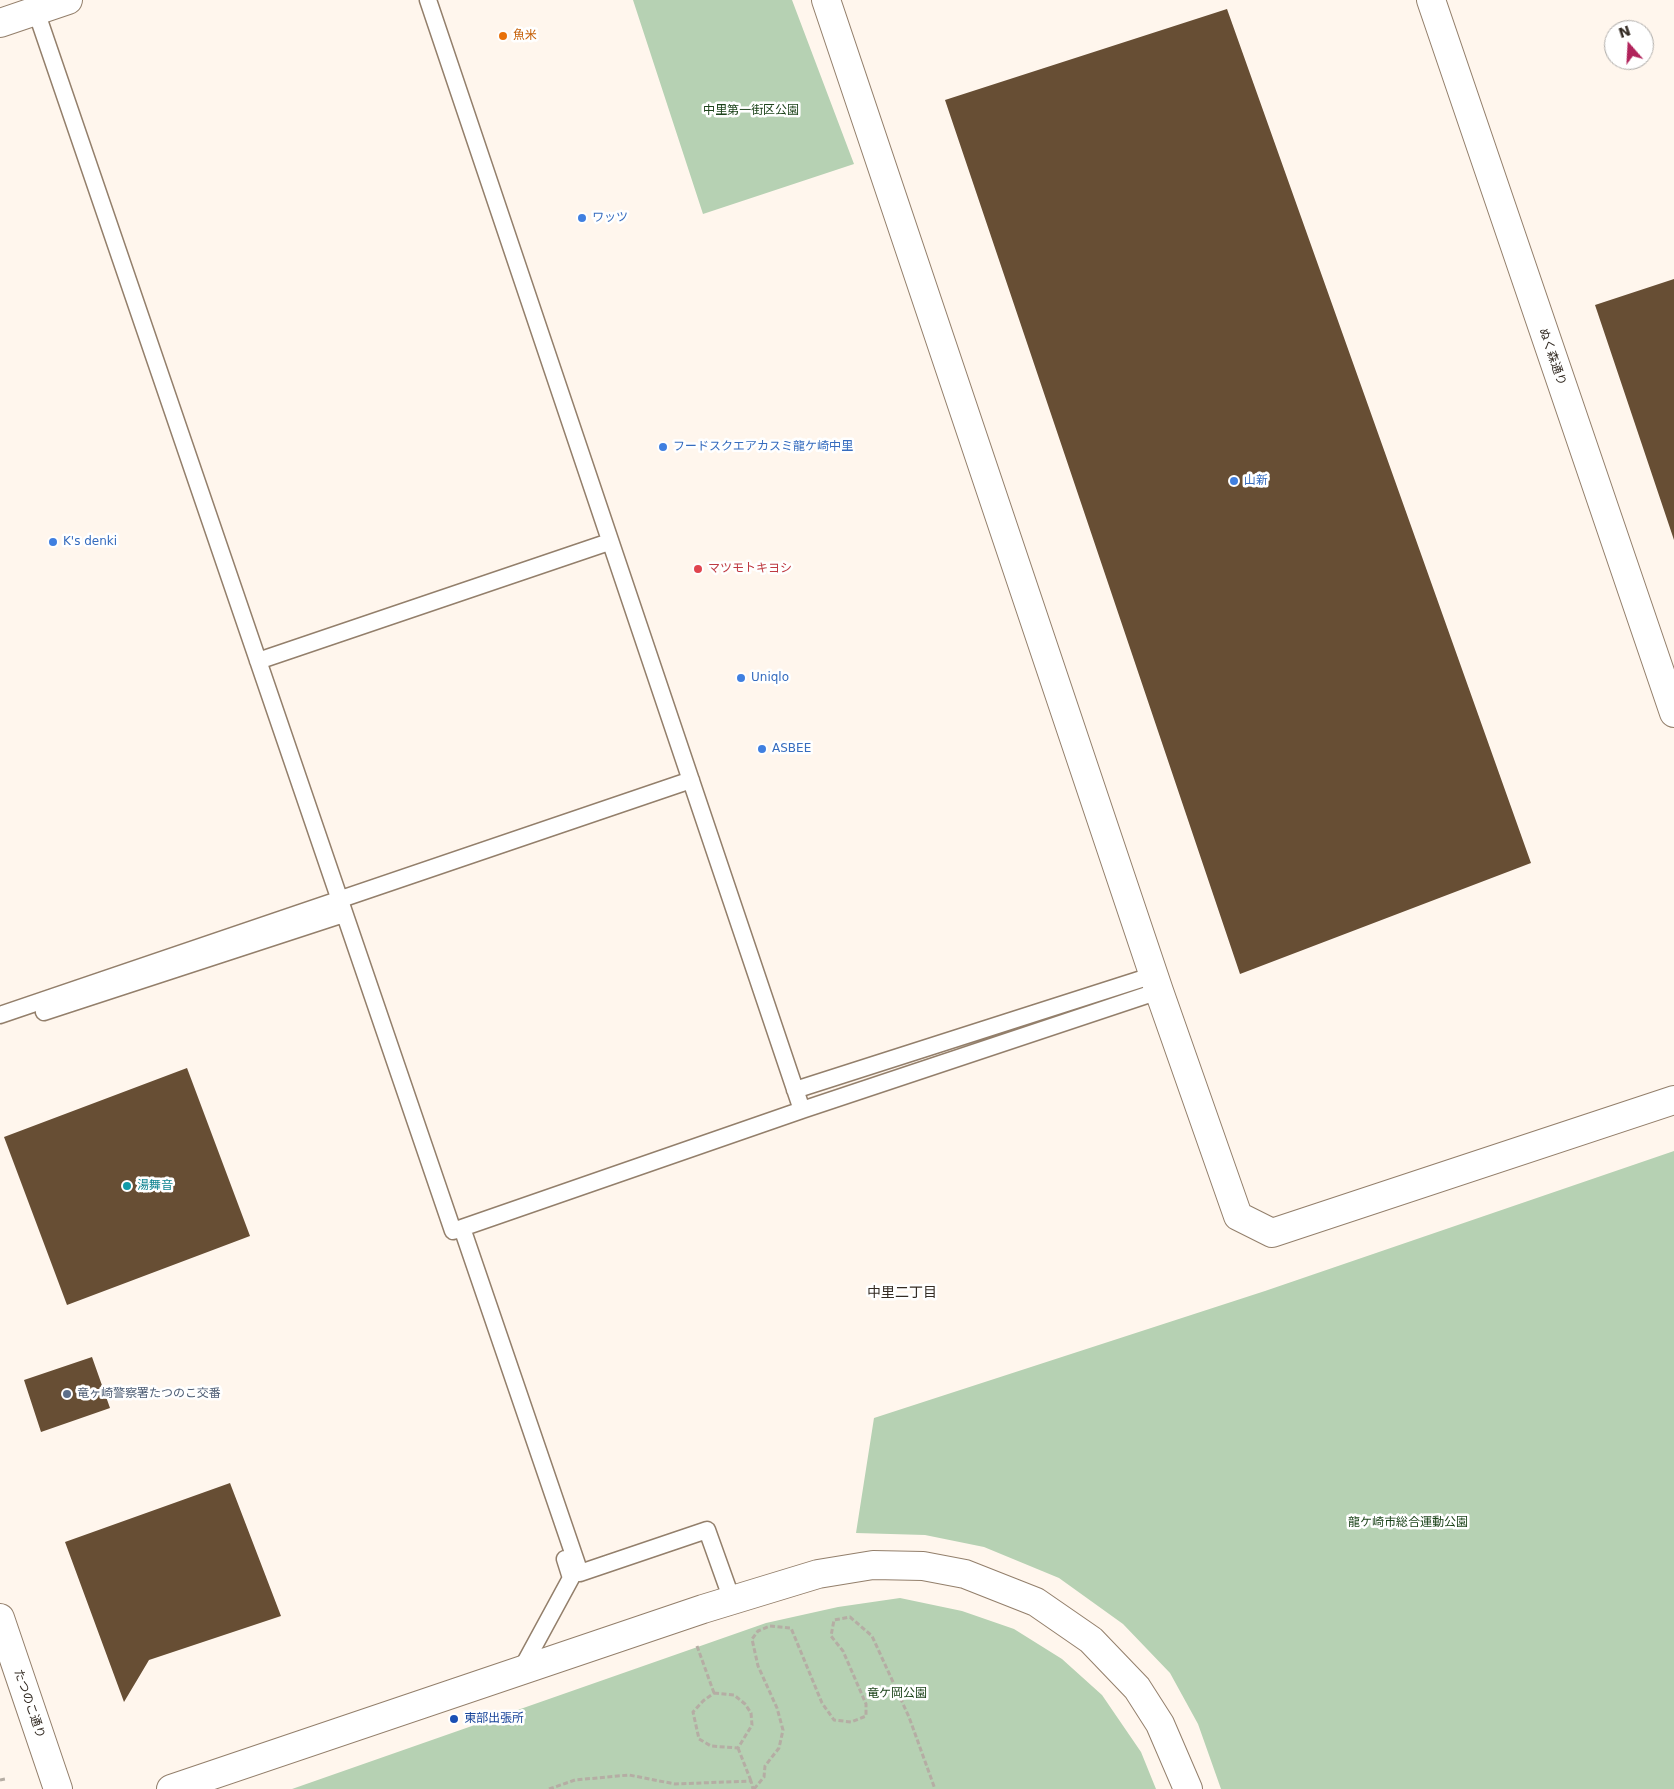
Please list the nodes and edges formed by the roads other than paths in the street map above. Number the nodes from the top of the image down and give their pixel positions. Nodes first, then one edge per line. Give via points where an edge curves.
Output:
1 (68, 0) edge
2 (428, 0) edge
3 (826, 0) edge
4 (1431, 0) edge
5 (36, 11) junction
6 (0, 23) edge
7 (609, 542) junction
8 (258, 661) junction
9 (1674, 713) edge
10 (691, 780) junction
11 (342, 907) junction
12 (1157, 983) junction
13 (0, 1015) edge
14 (0, 1026) edge
15 (795, 1090) junction
16 (1674, 1100) edge
17 (802, 1110) junction
18 (458, 1230) junction
19 (732, 1600) junction
20 (0, 1618) edge
21 (521, 1670) junction
22 (58, 1789) edge
23 (172, 1789) edge
24 (1188, 1789) edge

1 - 5 street
2 - 7 lane
3 - 12 street
4 - 9 street, ぬく森通り
5 - 6 street
5 - 8 lane
7 - 8 lane
7 - 10 lane
8 - 11 lane
10 - 11 lane
10 - 15 lane
11 - 13 lane
11 - 14 lane
11 - 18 lane
12 - 15 lane
12 - 16 street via 1238,1216 1272,1233
12 - 17 lane
15 - 17 lane
17 - 18 lane
18 - 19 lane via 580,1573 707,1530
18 - 21 lane via 571,1578
19 - 21 street
19 - 24 street via 818,1574 873,1565 923,1566 966,1574 1036,1602 1091,1640 1137,1688 1160,1724
20 - 22 street, たつのこ通り
21 - 23 street

